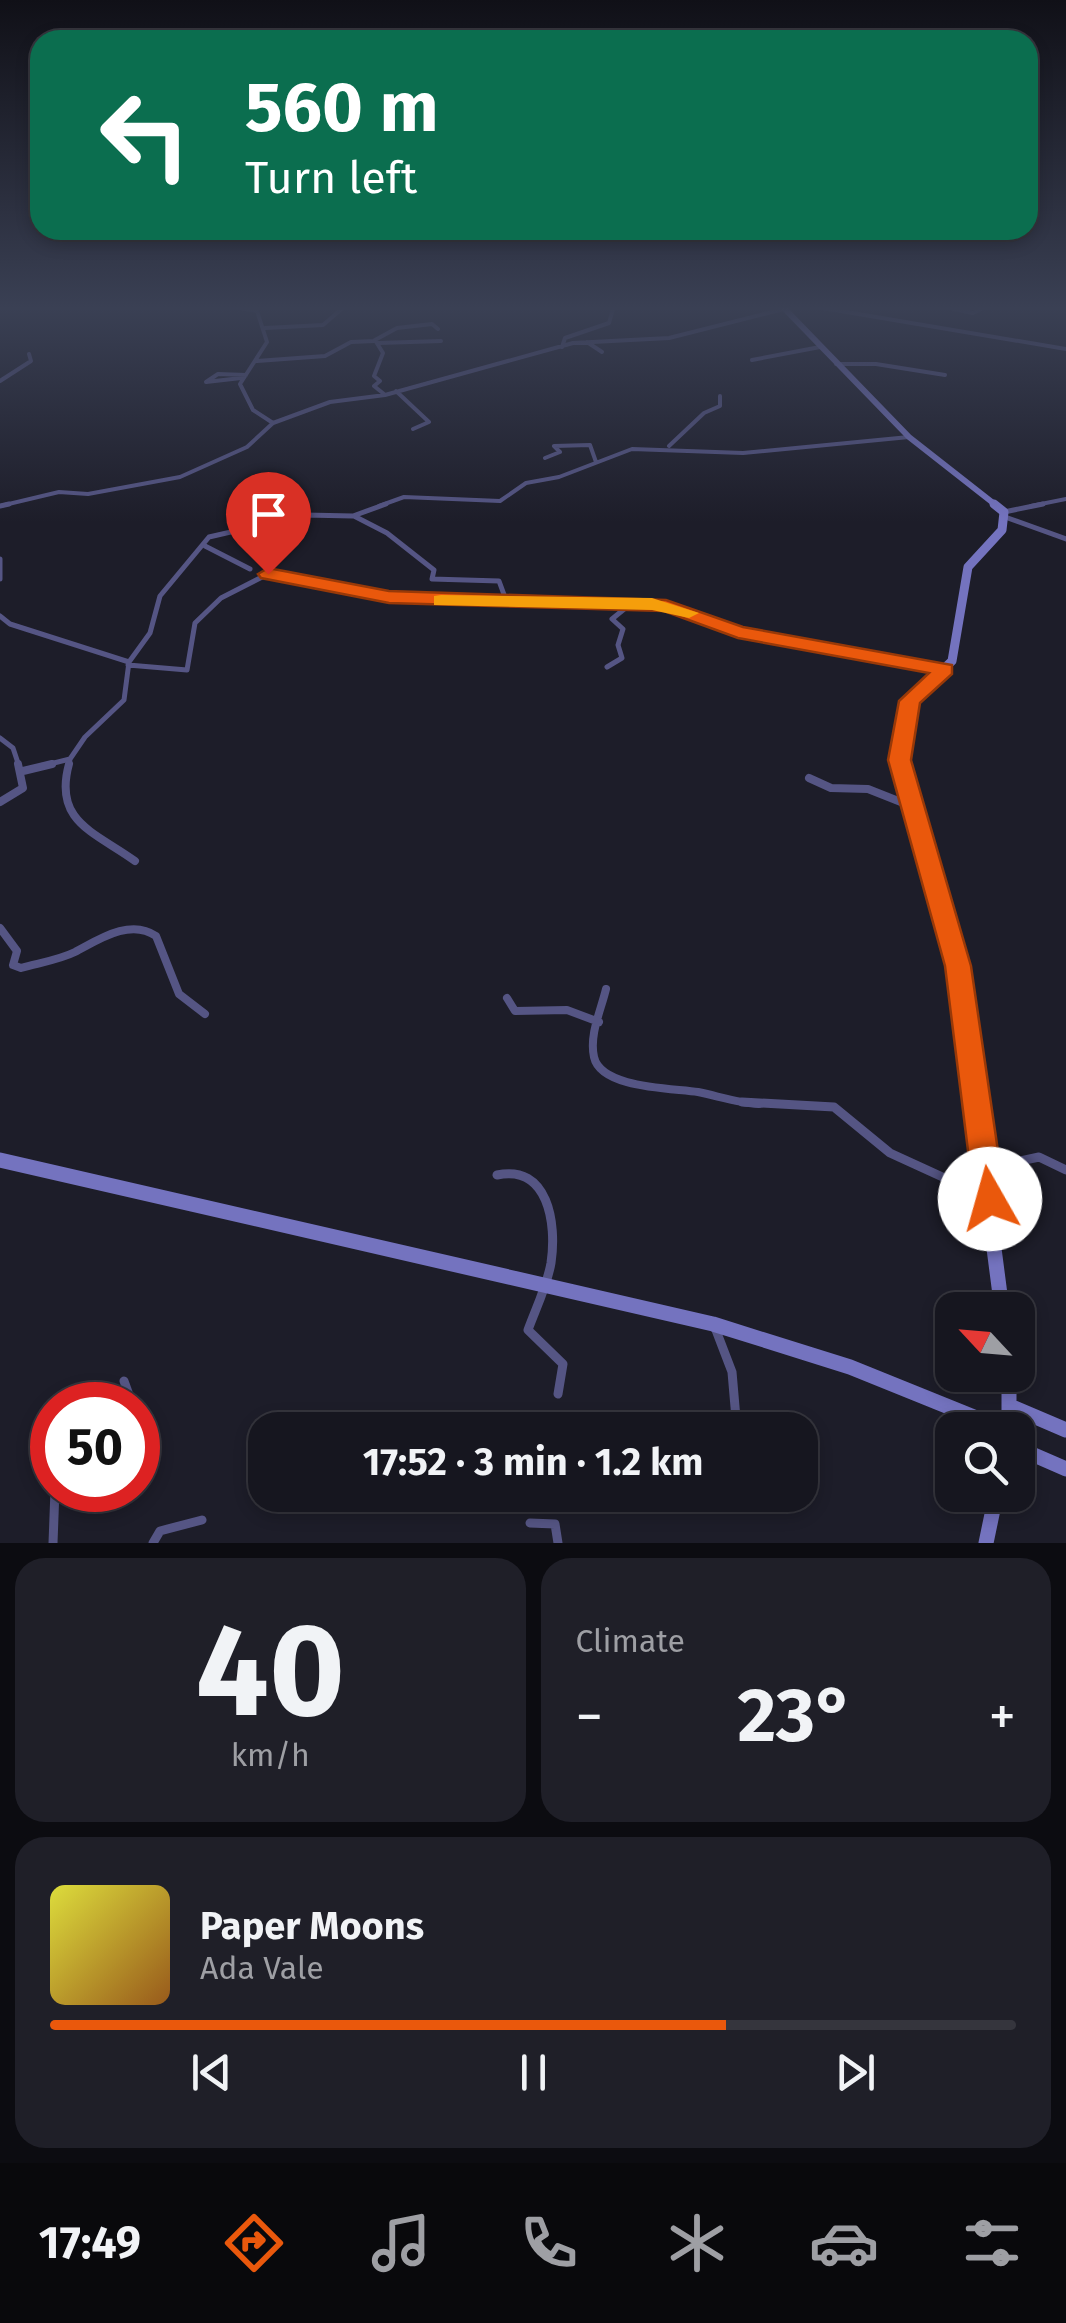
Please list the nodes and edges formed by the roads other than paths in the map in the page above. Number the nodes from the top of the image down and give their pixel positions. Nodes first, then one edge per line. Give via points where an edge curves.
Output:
1 (212, 378) edge
2 (237, 378) edge
3 (243, 378) edge
4 (376, 378) edge
5 (444, 378) edge
6 (849, 378) edge
7 (396, 391) junction
8 (386, 395) junction
9 (720, 396) dead end
10 (273, 423) junction
11 (413, 429) dead end
12 (909, 437) junction
13 (668, 446) junction
14 (546, 458) dead end
15 (596, 462) junction
16 (1066, 500) edge
17 (0, 506) edge
18 (1004, 514) junction
19 (353, 516) junction
20 (1066, 539) edge
21 (205, 546) junction
22 (0, 559) edge
23 (250, 568) dead end
24 (0, 580) edge
25 (506, 600) junction
26 (629, 604) junction
27 (0, 616) edge
28 (128, 664) junction
29 (607, 667) dead end
30 (945, 670) junction
31 (0, 738) edge
32 (70, 759) junction
33 (23, 772) junction
34 (808, 778) dead end
35 (0, 802) edge
36 (912, 806) junction
37 (135, 861) dead end
38 (0, 928) edge
39 (606, 989) dead end
40 (507, 998) dead end
41 (206, 1014) dead end
42 (599, 1022) junction
43 (0, 1160) edge
44 (986, 1168) junction
45 (1066, 1170) edge
46 (497, 1175) dead end
47 (990, 1199) junction
48 (545, 1286) junction
49 (1000, 1292) edge
50 (714, 1324) junction
51 (1010, 1392) edge
52 (558, 1394) dead end
53 (1012, 1406) junction
54 (735, 1412) edge
55 (961, 1412) edge
56 (1011, 1412) edge
57 (1066, 1430) edge
58 (1035, 1455) edge
59 (1066, 1469) edge
60 (54, 1512) edge
61 (992, 1512) edge
62 (202, 1520) dead end
63 (530, 1523) dead end
64 (53, 1543) edge
65 (154, 1543) edge
66 (558, 1543) edge
67 (986, 1543) edge

1 - 2 street via 206,382
3 - 10 street via 250,406
4 - 8 street via 374,386
5 - 7 street
6 - 12 main road
7 - 8 street
7 - 11 street via 429,422
8 - 10 street via 330,402
9 - 13 street via 720,406
10 - 17 street via 246,447 180,477
12 - 13 street via 743,453
12 - 18 main road
13 - 15 street via 622,450
14 - 15 street via 560,452 553,446 590,444
15 - 19 street via 523,484 500,501 398,498
16 - 18 street
18 - 20 street
18 - 30 main road via 1000,533 970,562 954,656
19 - 21 street via 309,514 209,537
19 - 25 street via 390,530 412,557 434,570 432,580 499,582
21 - 23 street
21 - 28 street via 160,596 150,633
22 - 24 street
25 - 26 street
25 - 28 street via 389,597 268,574 221,598 194,624 188,670
26 - 29 street via 612,619 622,629 622,658
26 - 30 street via 666,606 738,632
27 - 28 street
28 - 32 street via 124,700
30 - 36 main road via 912,697 901,729 899,760
31 - 33 street via 11,744
32 - 33 street
32 - 37 street via 63,789 69,806
33 - 35 street via 23,792
34 - 36 street
36 - 44 main road via 958,966
38 - 41 street via 17,951 13,965 21,968 73,953 104,933 148,931 180,994
39 - 42 street
40 - 42 street via 515,1010 567,1010
42 - 47 street via 594,1061 603,1071 655,1091 834,1107 890,1153
43 - 48 main road
44 - 45 street via 1039,1157
44 - 47 main road
46 - 48 street via 524,1172 542,1189 552,1256
47 - 49 main road
48 - 50 main road
48 - 52 street via 529,1333 562,1364
50 - 54 street via 732,1372
50 - 55 main road
51 - 53 main road
53 - 56 main road
53 - 57 main road
58 - 59 main road
60 - 64 street
61 - 67 main road
62 - 65 street via 160,1531
63 - 66 street via 554,1524

